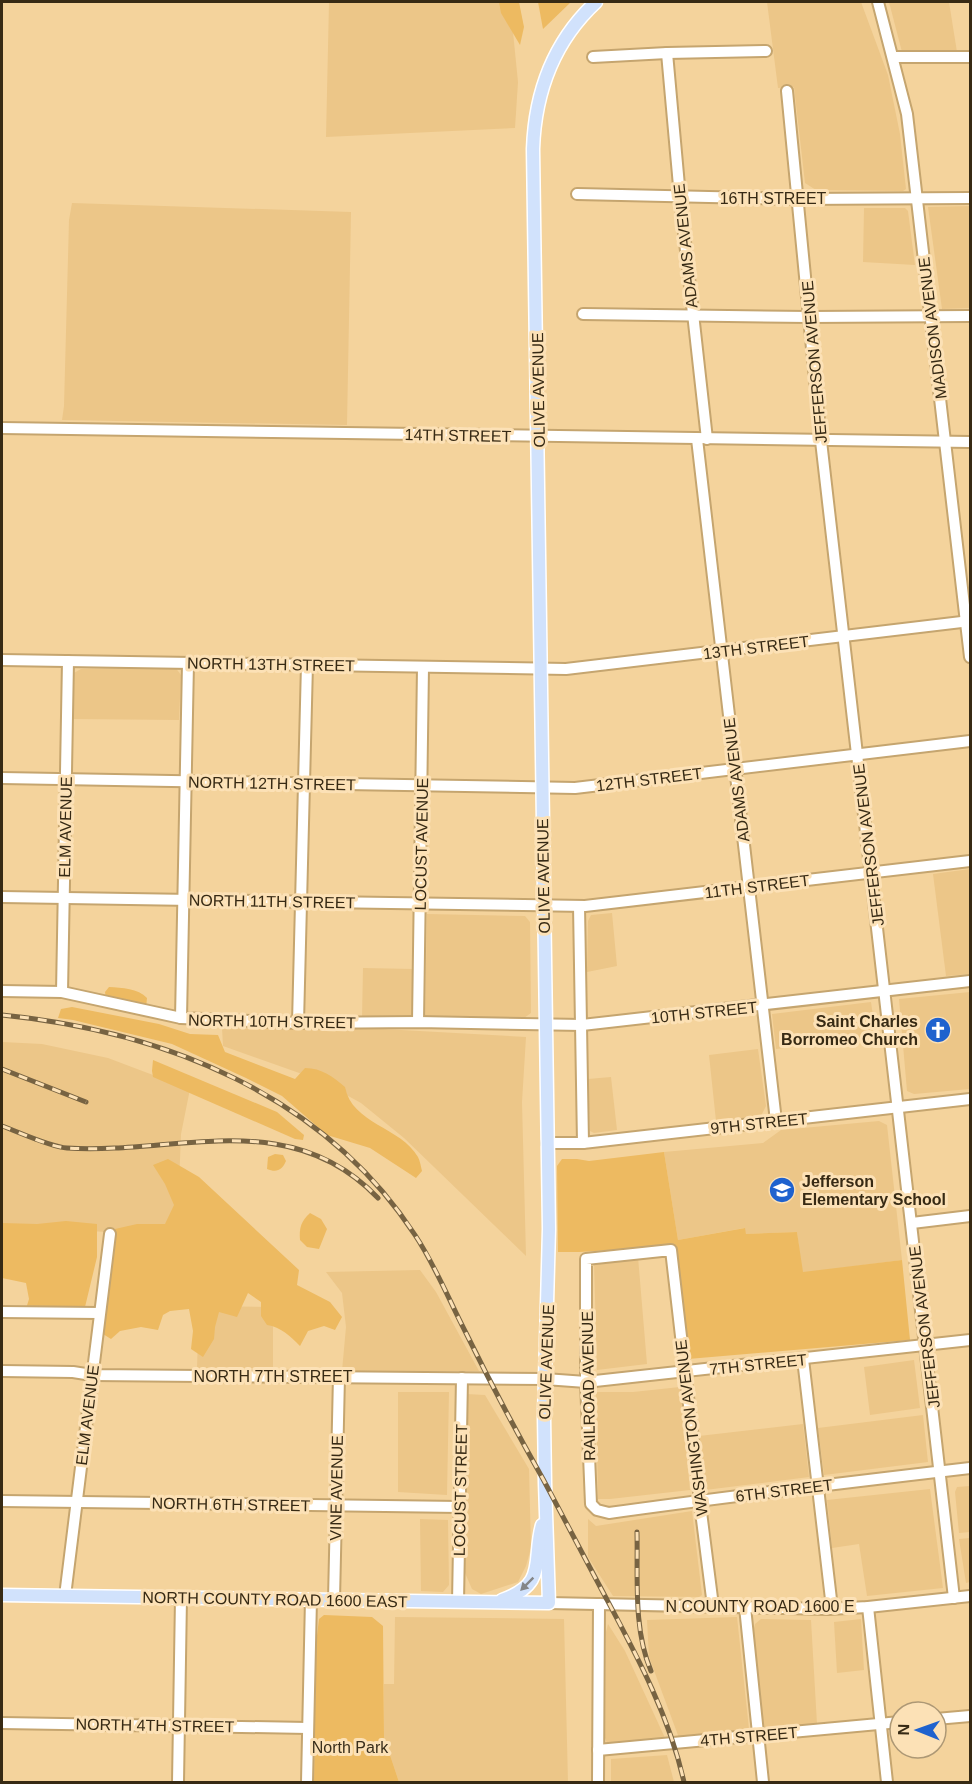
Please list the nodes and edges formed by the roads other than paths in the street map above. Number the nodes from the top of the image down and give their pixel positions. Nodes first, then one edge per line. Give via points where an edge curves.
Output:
1 (596, 2) edge
2 (878, 2) edge
3 (766, 51) dead end
4 (667, 52) junction
5 (593, 57) dead end
6 (893, 57) junction
7 (970, 57) edge
8 (787, 91) dead end
9 (576, 194) dead end
10 (680, 197) junction
11 (917, 197) junction
12 (970, 198) edge
13 (799, 199) junction
14 (583, 314) dead end
15 (693, 315) junction
16 (970, 316) edge
17 (809, 317) junction
18 (931, 317) junction
19 (2, 428) edge
20 (539, 436) junction
21 (702, 439) junction
22 (821, 441) junction
23 (970, 442) edge
24 (946, 443) junction
25 (968, 622) edge
26 (844, 636) junction
27 (721, 651) junction
28 (970, 657) edge
29 (2, 660) edge
30 (68, 661) junction
31 (188, 663) junction
32 (307, 664) junction
33 (423, 667) junction
34 (541, 669) junction
35 (970, 741) edge
36 (857, 754) junction
37 (735, 769) junction
38 (2, 778) edge
39 (66, 779) junction
40 (184, 781) junction
41 (303, 783) junction
42 (422, 785) junction
43 (542, 787) junction
44 (970, 861) edge
45 (871, 873) junction
46 (748, 887) junction
47 (2, 897) edge
48 (64, 898) junction
49 (182, 900) junction
50 (301, 902) junction
51 (420, 904) junction
52 (543, 906) junction
53 (579, 906) junction
54 (970, 981) edge
55 (885, 991) junction
56 (2, 992) edge
57 (62, 992) junction
58 (762, 1005) junction
59 (180, 1018) junction
60 (418, 1022) junction
61 (298, 1023) junction
62 (545, 1024) junction
63 (582, 1025) junction
64 (970, 1099) edge
65 (898, 1107) junction
66 (776, 1121) junction
67 (547, 1143) junction
68 (583, 1143) junction
69 (970, 1216) edge
70 (912, 1223) junction
71 (110, 1234) dead end
72 (586, 1259) joint
73 (2, 1312) edge
74 (99, 1312) junction
75 (970, 1340) edge
76 (926, 1345) junction
77 (803, 1359) junction
78 (2, 1371) edge
79 (685, 1372) junction
80 (92, 1375) junction
81 (339, 1376) junction
82 (462, 1378) junction
83 (545, 1379) junction
84 (586, 1382) junction
85 (970, 1468) edge
86 (941, 1472) junction
87 (818, 1485) junction
88 (700, 1500) junction
89 (2, 1501) edge
90 (76, 1503) junction
91 (336, 1505) junction
92 (460, 1507) junction
93 (546, 1510) junction
94 (597, 1510) joint
95 (2, 1595) edge
96 (65, 1596) junction
97 (970, 1596) edge
98 (182, 1598) junction
99 (954, 1598) junction
100 (311, 1599) junction
101 (334, 1600) junction
102 (458, 1602) junction
103 (495, 1602) junction
104 (549, 1603) junction
105 (599, 1604) junction
106 (713, 1606) junction
107 (746, 1607) junction
108 (868, 1607) junction
109 (832, 1608) junction
110 (970, 1716) edge
111 (948, 1718) edge
112 (2, 1723) edge
113 (888, 1723) edge
114 (881, 1724) junction
115 (179, 1725) junction
116 (308, 1728) junction
117 (759, 1735) junction
118 (598, 1750) junction
119 (178, 1782) edge
120 (307, 1782) edge
121 (598, 1782) edge
122 (763, 1782) edge
123 (887, 1782) edge

1 - 20 main road, OLIVE AVENUE via 574,25 552,61 537,103 533,149
2 - 6 street, MADISON AVENUE
3 - 4 street
4 - 5 street
4 - 10 street, ADAMS AVENUE
6 - 7 street
6 - 11 street, MADISON AVENUE via 907,114
8 - 13 street, JEFFERSON AVENUE
9 - 10 street, 16TH STREET
10 - 13 street, 16TH STREET
10 - 15 street, ADAMS AVENUE
11 - 12 street, 16TH STREET
11 - 13 street, 16TH STREET
11 - 18 street, MADISON AVENUE
13 - 17 street, JEFFERSON AVENUE
14 - 15 street
15 - 17 street
15 - 21 street, ADAMS AVENUE
16 - 18 street
17 - 18 street
17 - 22 street, JEFFERSON AVENUE
18 - 24 street, MADISON AVENUE
19 - 20 street, 14TH STREET
20 - 21 street, 14TH STREET
20 - 34 main road, OLIVE AVENUE
21 - 22 street, 14TH STREET
21 - 27 street, ADAMS AVENUE
22 - 24 street, 14TH STREET
22 - 26 street, JEFFERSON AVENUE
23 - 24 street, 14TH STREET
24 - 25 street, MADISON AVENUE
25 - 26 street, 13TH STREET
25 - 28 street, MADISON AVENUE
26 - 27 street, 13TH STREET
26 - 36 street, JEFFERSON AVENUE
27 - 34 street, 13TH STREET
27 - 37 street, ADAMS AVENUE
29 - 30 street, NORTH 13TH STREET
30 - 31 street, NORTH 13TH STREET
30 - 39 street, ELM AVENUE
31 - 32 street, NORTH 13TH STREET
31 - 40 street
32 - 33 street, NORTH 13TH STREET
32 - 41 street
33 - 34 street, NORTH 13TH STREET
33 - 42 street, LOCUST AVENUE
34 - 43 main road, OLIVE AVENUE
35 - 36 street, 12TH STREET
36 - 37 street, 12TH STREET
36 - 45 street, JEFFERSON AVENUE
37 - 43 street, 12TH STREET via 575,788
37 - 46 street, ADAMS AVENUE
38 - 39 street, NORTH 12TH STREET
39 - 40 street, NORTH 12TH STREET
39 - 48 street, ELM AVENUE
40 - 41 street, NORTH 12TH STREET
40 - 49 street
41 - 42 street, NORTH 12TH STREET
41 - 50 street
42 - 43 street, NORTH 12TH STREET
42 - 51 street, LOCUST AVENUE
43 - 52 main road, OLIVE AVENUE
44 - 45 street, 11TH STREET
45 - 46 street, 11TH STREET
45 - 55 street, JEFFERSON AVENUE
46 - 53 street, 11TH STREET
46 - 58 street, ADAMS AVENUE
47 - 48 street, NORTH 11TH STREET
48 - 49 street, NORTH 11TH STREET
48 - 57 street, ELM AVENUE
49 - 50 street, NORTH 11TH STREET
49 - 59 street
50 - 51 street, NORTH 11TH STREET
50 - 61 street
51 - 52 street, NORTH 11TH STREET
51 - 60 street, LOCUST AVENUE
52 - 53 street, 11TH STREET
52 - 62 main road, OLIVE AVENUE
53 - 63 street
54 - 55 street, 10TH STREET
55 - 58 street, 10TH STREET
55 - 65 street, JEFFERSON AVENUE
56 - 57 street, NORTH 10TH STREET
57 - 59 street, NORTH 10TH STREET
58 - 63 street, 10TH STREET
58 - 66 street, ADAMS AVENUE
59 - 61 street, NORTH 10TH STREET
60 - 61 street, NORTH 10TH STREET
60 - 62 street, NORTH 10TH STREET
62 - 63 street, 10TH STREET
62 - 67 main road, OLIVE AVENUE
63 - 68 street
64 - 65 street, 9TH STREET
65 - 66 street, 9TH STREET
65 - 70 street, JEFFERSON AVENUE
66 - 68 street, 9TH STREET
67 - 68 street, 9TH STREET
67 - 83 main road, OLIVE AVENUE
69 - 70 street
70 - 76 street, JEFFERSON AVENUE
71 - 74 street, ELM AVENUE
72 - 79 street, WASHINGTON AVENUE via 671,1250
72 - 84 street, RAILROAD AVENUE
73 - 74 street
74 - 80 street, ELM AVENUE
75 - 76 street, 7TH STREET
76 - 77 street, 7TH STREET
76 - 86 street, JEFFERSON AVENUE
77 - 79 street, 7TH STREET
77 - 87 street
78 - 80 street, NORTH 7TH STREET
79 - 84 street, 7TH STREET
79 - 88 street, WASHINGTON AVENUE
80 - 81 street, NORTH 7TH STREET
80 - 90 street, ELM AVENUE
81 - 82 street, NORTH 7TH STREET
81 - 91 street, VINE AVENUE
82 - 83 street, NORTH 7TH STREET
82 - 92 street, LOCUST STREET
83 - 84 street, 7TH STREET
83 - 93 main road, OLIVE AVENUE
84 - 94 street, RAILROAD AVENUE via 591,1504
85 - 86 street, 6TH STREET
86 - 87 street, 6TH STREET
86 - 99 street, JEFFERSON AVENUE
87 - 88 street, 6TH STREET
87 - 109 street
88 - 94 street, 6TH STREET via 609,1513
88 - 106 street, WASHINGTON AVENUE
89 - 90 street, NORTH 6TH STREET
90 - 91 street, NORTH 6TH STREET
90 - 96 street, ELM AVENUE
91 - 92 street, NORTH 6TH STREET
91 - 101 street, VINE AVENUE
92 - 102 street, LOCUST STREET
93 -> 103 main road via 539,1535 537,1572 513,1597
93 - 104 main road, OLIVE AVENUE
95 - 96 main road, NORTH COUNTY ROAD 1600 EAST
96 - 98 main road, NORTH COUNTY ROAD 1600 EAST
97 - 99 street, N COUNTY ROAD 1600 E
98 - 100 main road, NORTH COUNTY ROAD 1600 EAST
98 - 115 street
99 - 108 street, N COUNTY ROAD 1600 E
100 - 101 main road, NORTH COUNTY ROAD 1600 EAST
100 - 116 street
101 - 102 main road, NORTH COUNTY ROAD 1600 EAST
102 - 103 main road, NORTH COUNTY ROAD 1600 EAST
103 - 104 main road, NORTH COUNTY ROAD 1600 EAST
104 - 105 street, N COUNTY ROAD 1600 E
105 - 106 street, N COUNTY ROAD 1600 E
105 - 118 street
106 - 107 street, N COUNTY ROAD 1600 E
107 - 109 street, N COUNTY ROAD 1600 E
107 - 117 street
108 - 109 street, N COUNTY ROAD 1600 E
108 - 114 street
110 - 111 street
112 - 115 street, NORTH 4TH STREET
113 - 114 street, 4TH STREET
114 - 117 street, 4TH STREET
114 - 123 street
115 - 116 street, NORTH 4TH STREET
115 - 119 street
116 - 120 street
117 - 118 street, 4TH STREET
117 - 122 street
118 - 121 street

